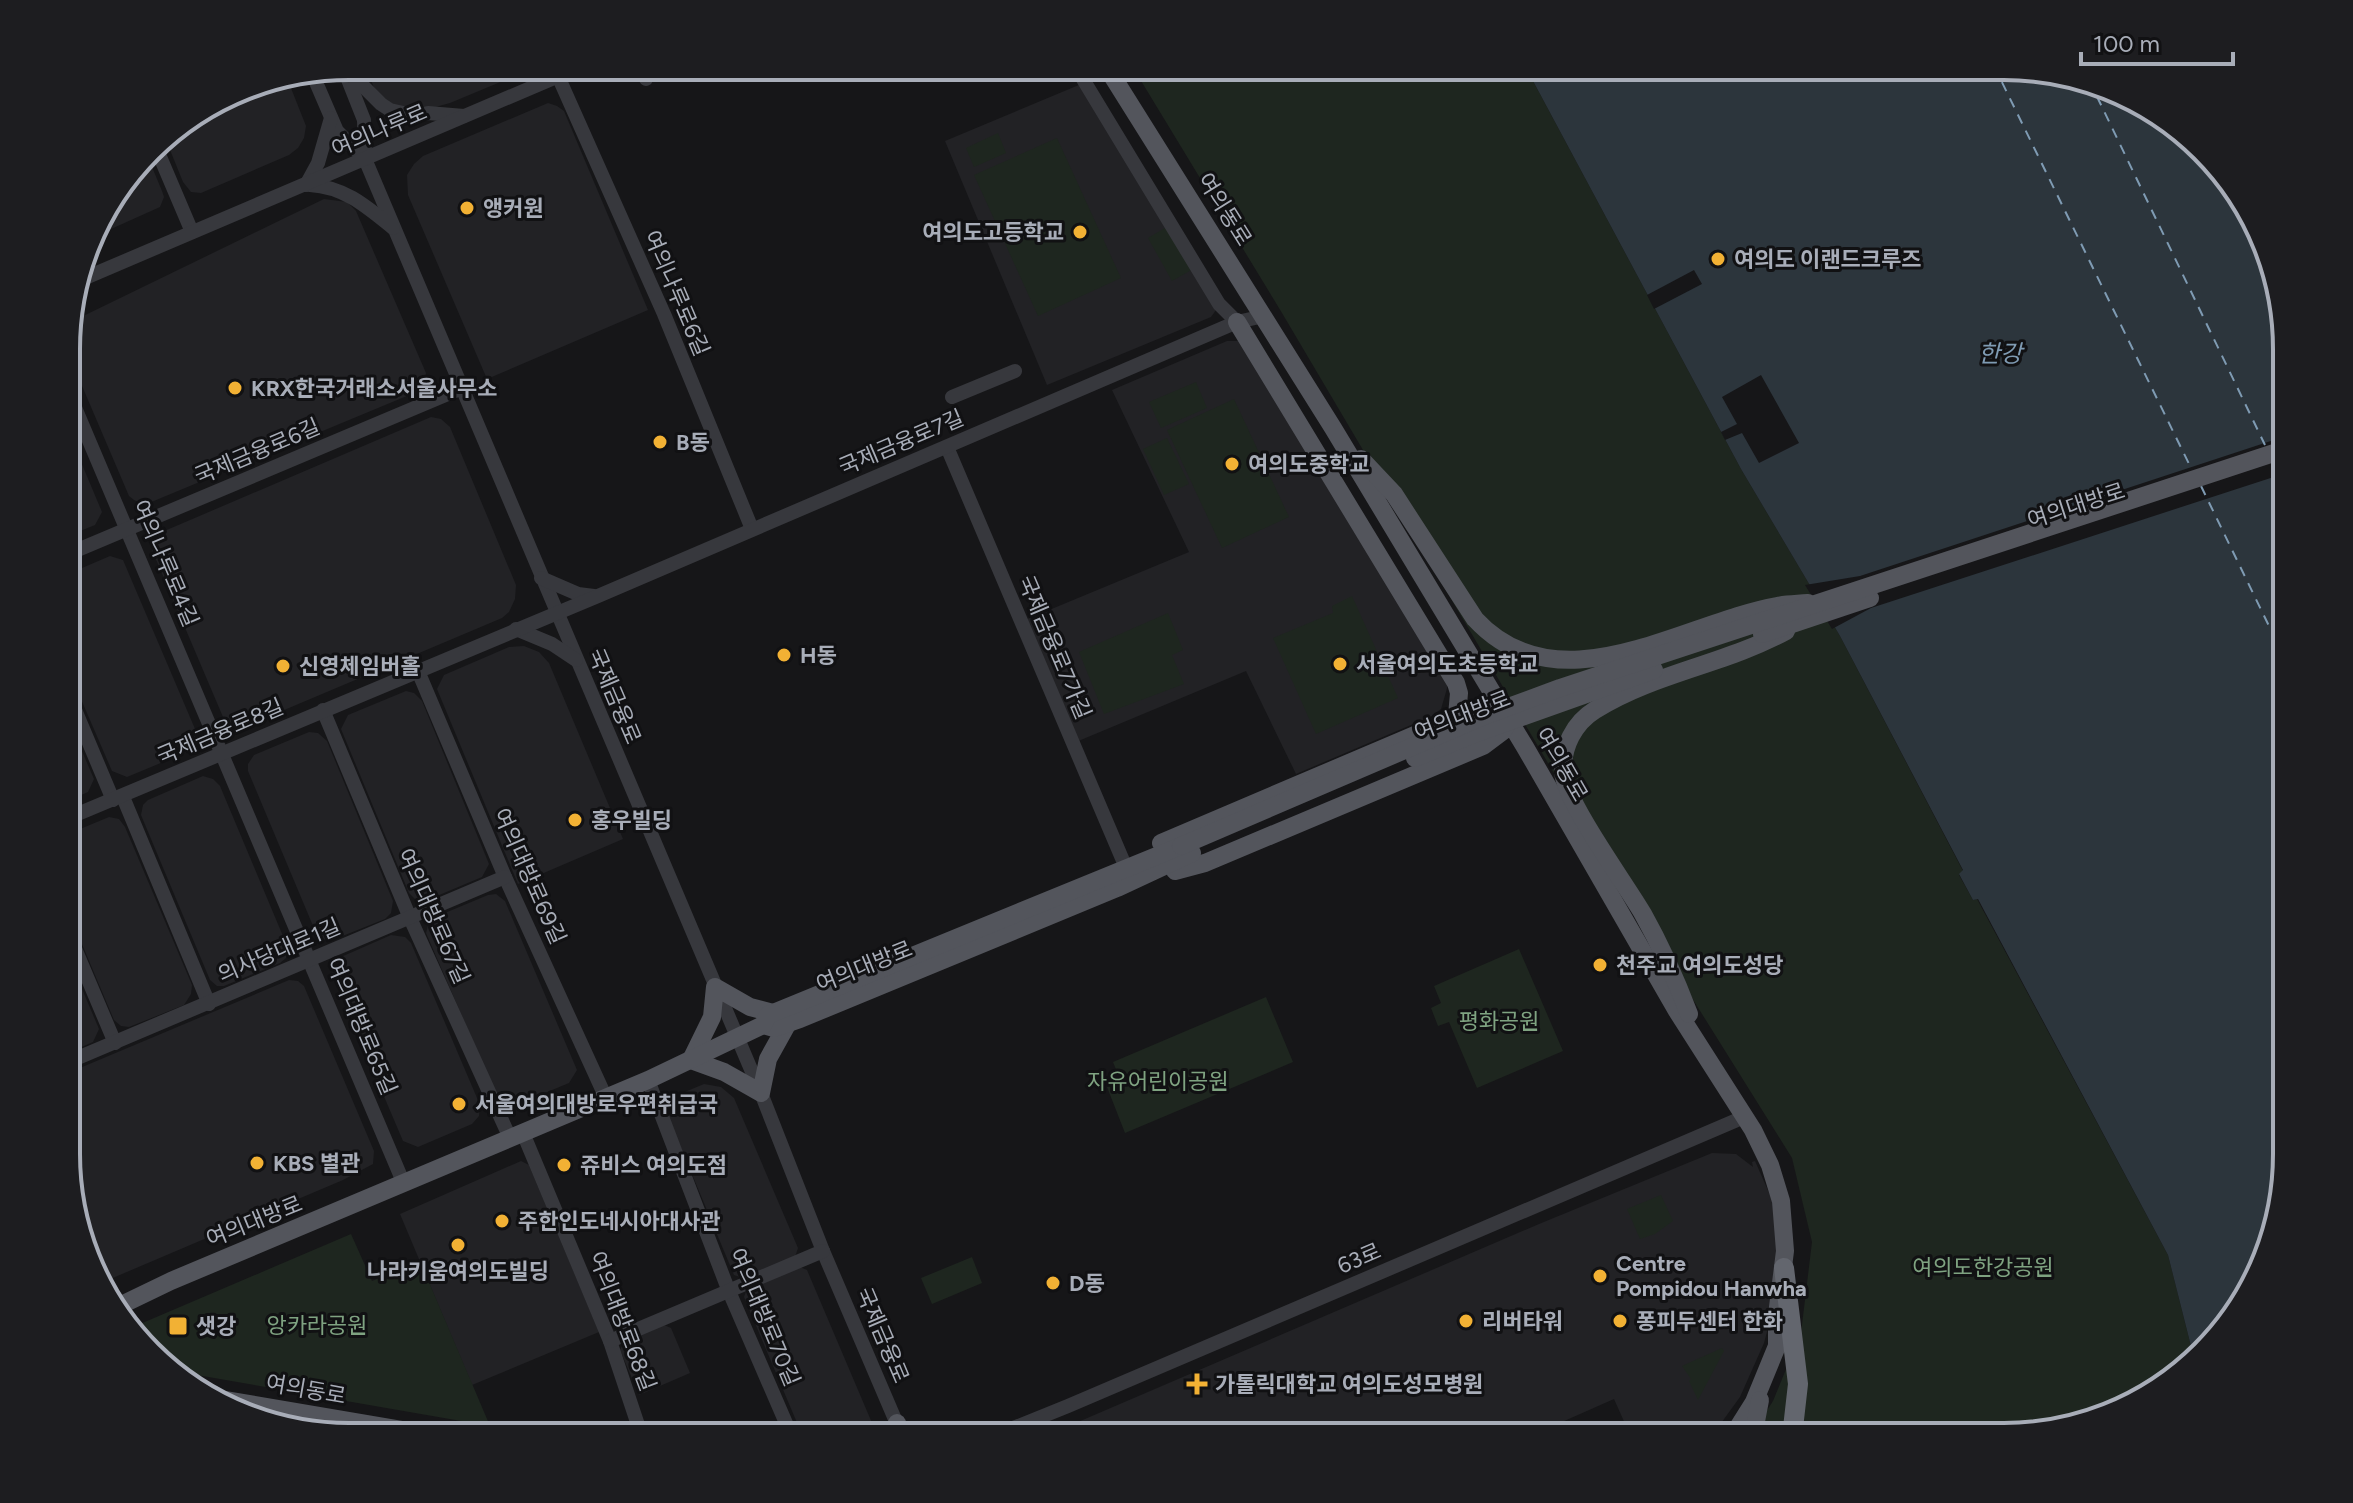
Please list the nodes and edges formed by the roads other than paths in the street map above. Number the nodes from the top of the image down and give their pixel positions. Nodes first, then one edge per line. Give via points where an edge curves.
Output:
1 (349, 80) edge
2 (357, 80) edge
3 (549, 80) edge
4 (560, 80) edge
5 (1083, 80) edge
6 (1115, 80) edge
7 (316, 82) edge
8 (464, 116) junction
9 (331, 117) junction
10 (160, 158) edge
11 (365, 159) junction
12 (306, 185) junction
13 (395, 229) junction
14 (192, 232) junction
15 (90, 276) edge
16 (1264, 316) junction
17 (1237, 322) junction
18 (1015, 371) dead end
19 (462, 388) junction
20 (952, 397) dead end
21 (80, 419) edge
22 (1333, 428) junction
23 (947, 447) junction
24 (2272, 454) edge
25 (2272, 465) edge
26 (127, 529) junction
27 (752, 529) junction
28 (80, 549) edge
29 (541, 578) junction
30 (598, 596) junction
31 (1811, 611) junction
32 (556, 613) junction
33 (516, 629) junction
34 (576, 660) junction
35 (418, 671) junction
36 (1497, 700) junction
37 (323, 710) junction
38 (1457, 716) junction
39 (80, 718) edge
40 (1509, 721) junction
41 (1483, 746) junction
42 (1525, 747) junction
43 (222, 753) junction
44 (118, 798) junction
45 (80, 813) edge
46 (1187, 849) junction
47 (1124, 863) junction
48 (505, 877) junction
49 (1107, 877) junction
50 (1127, 882) junction
51 (410, 918) junction
52 (80, 960) edge
53 (310, 961) junction
54 (715, 987) junction
55 (209, 1004) junction
56 (775, 1020) junction
57 (737, 1038) junction
58 (115, 1043) junction
59 (80, 1057) edge
60 (691, 1060) junction
61 (1714, 1072) junction
62 (648, 1080) junction
63 (761, 1093) junction
64 (606, 1098) junction
65 (1744, 1117) junction
66 (516, 1136) junction
67 (404, 1184) junction
68 (823, 1251) junction
69 (1784, 1268) junction
70 (728, 1289) junction
71 (125, 1305) edge
72 (610, 1341) junction
73 (1777, 1346) junction
74 (1765, 1379) junction
75 (249, 1404) edge
76 (1740, 1422) edge
77 (1756, 1422) edge
78 (1792, 1422) edge
79 (1793, 1422) edge
80 (361, 1423) edge
81 (637, 1423) edge
82 (786, 1423) edge
83 (895, 1423) edge
84 (1027, 1423) edge

1 - 11 street, 국제금융로 via 364,120
2 - 8 street via 390,110
3 - 8 street, 여의나루로
4 - 27 street, 여의나루로6길
5 - 17 street via 1219,304
6 - 16 main road, 여의동로
7 - 9 street, 국제금융로
8 - 11 street, 여의나루로
9 - 11 street, 국제금융로 via 337,131
9 - 12 street
10 - 14 street
11 - 12 street, 여의나루로
11 - 13 street, 국제금융로
12 - 13 street via 353,197
12 - 14 street, 여의나루로
13 - 19 street, 국제금융로
14 - 15 street, 여의나루로
16 - 17 street, 국제금융로7길
16 - 22 main road, 여의동로
17 - 23 street, 국제금융로7길
17 - 38 main road via 1456,683
18 - 20 street
19 - 26 street, 국제금융로6길
19 - 29 street, 국제금융로
21 - 26 street, 여의나루로4길
22 - 31 main road, bridge via 1394,494 1481,626 1521,652 1553,660 1606,656 1777,606
22 - 36 main road, 여의동로
23 - 27 street, 국제금융로7길
23 - 47 street, 국제금융로7가길
24 - 31 main road, bridge
25 - 31 main road, 여의대방로, bridge
26 - 28 street, 국제금융로6길
26 - 43 street, 여의나루로4길
27 - 30 street, 국제금융로7길
29 - 30 street via 578,594
29 - 32 street, 국제금융로
30 - 32 street, 국제금융로7길
31 - 46 main road, 여의대방로, bridge via 1477,733
31 - 61 main road, bridge via 1761,645 1596,709 1574,730 1564,756 1566,785 1656,938
32 - 33 street, 국제금융로8길
32 - 34 street, 국제금융로
33 - 34 street
33 - 35 street, 국제금융로8길
34 - 54 street, 국제금융로
35 - 37 street, 국제금융로8길
35 - 48 street, 여의대방로69길
36 - 38 main road
36 - 40 main road, 여의동로
37 - 43 street, 국제금융로8길
37 - 51 street, 여의대방로67길
38 - 47 main road
39 - 44 street
40 - 41 main road
40 - 42 main road, 여의동로
41 - 42 main road
41 - 50 main road via 1205,863
42 - 61 main road, 여의동로
43 - 44 street, 국제금융로8길
43 - 53 street, 여의대방로65길
44 - 45 street, 국제금융로8길
44 - 55 street
46 - 49 main road, 여의대방로
46 - 50 main road, 여의대방로
47 - 49 main road
48 - 51 street, 의사당대로1길
48 - 64 street, 여의대방로69길
49 - 56 main road, 여의대방로
50 - 56 main road, 여의대방로 via 947,959
51 - 53 street, 의사당대로1길
51 - 66 street, 여의대방로67길
52 - 58 street
53 - 55 street, 의사당대로1길
53 - 67 street, 여의대방로65길
54 - 56 main road
54 - 57 street, 국제금융로
54 - 60 main road via 712,1017
55 - 58 street, 의사당대로1길
56 - 57 main road, 여의대방로
56 - 63 main road
57 - 60 main road, 여의대방로
57 - 63 street, 국제금융로
58 - 59 street, 의사당대로1길
60 - 62 main road, 여의대방로
60 - 63 main road
61 - 65 main road, 여의동로
62 - 64 main road, 여의대방로
62 - 70 street, 여의대방로70길
63 - 68 street, 국제금융로
64 - 66 main road, 여의대방로
65 - 69 main road, 여의동로 via 1777,1185
65 - 84 street, 63로
66 - 67 main road, 여의대방로
66 - 72 street, 여의대방로68길
67 - 71 main road, 여의대방로
68 - 70 street
68 - 83 street, 국제금융로
69 - 73 main road, 여의동로
69 - 79 highway via 1798,1384
70 - 72 street
70 - 82 street, 여의대방로70길
72 - 81 street, 여의대방로68길
73 - 74 main road, 여의동로
73 - 78 highway via 1786,1352 1793,1370
74 - 76 main road, 여의동로
74 - 77 main road
75 - 80 main road, 여의동로

